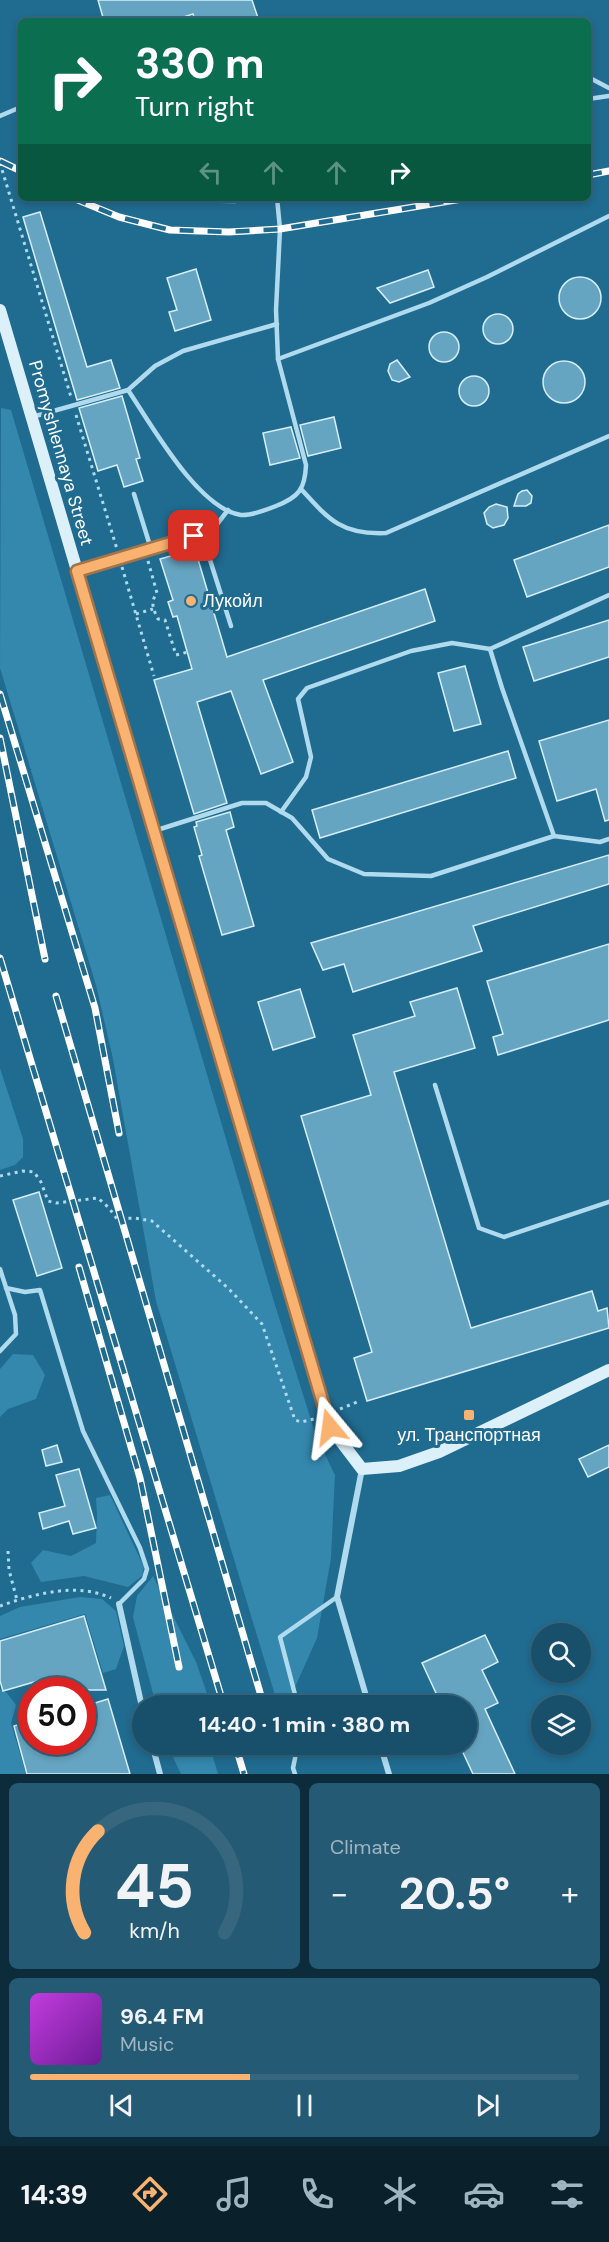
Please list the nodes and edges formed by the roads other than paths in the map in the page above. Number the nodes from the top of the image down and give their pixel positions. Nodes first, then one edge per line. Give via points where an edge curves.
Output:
1 (591, 79) edge
2 (609, 88) edge
3 (609, 96) edge
4 (591, 99) edge
5 (18, 108) edge
6 (0, 116) edge
7 (277, 201) edge
8 (609, 216) edge
9 (0, 310) edge
10 (277, 324) junction
11 (278, 360) junction
12 (128, 390) junction
13 (32, 417) junction
14 (609, 436) edge
15 (301, 489) junction
16 (134, 494) dead end
17 (228, 510) junction
18 (213, 530) junction
19 (151, 549) junction
20 (77, 571) junction
21 (609, 595) edge
22 (231, 626) dead end
23 (490, 649) junction
24 (281, 812) junction
25 (154, 831) junction
26 (554, 836) junction
27 (609, 839) edge
28 (435, 1085) dead end
29 (609, 1202) edge
30 (0, 1269) edge
31 (6, 1288) junction
32 (0, 1351) edge
33 (609, 1370) edge
34 (362, 1469) junction
35 (337, 1597) junction
36 (119, 1604) joint
37 (139, 1695) edge
38 (294, 1695) edge
39 (366, 1695) edge
40 (155, 1755) edge
41 (296, 1755) edge
42 (383, 1755) edge
43 (160, 1774) edge
44 (295, 1774) edge
45 (389, 1774) edge

1 - 2 lane
3 - 4 lane
5 - 6 lane
7 - 10 lane
8 - 11 lane via 429,303
9 - 13 main road, Promyshlennaya Street
10 - 11 lane
10 - 12 lane via 183,351 155,366
11 - 15 lane via 306,465
12 - 13 lane
12 - 17 lane via 200,491
13 - 20 main road, Promyshlennaya Street
14 - 15 lane via 386,533 363,534 340,526
15 - 17 lane via 287,501 255,513 241,515
16 - 19 lane
17 - 18 lane
18 - 19 lane
18 - 22 lane via 204,541
19 - 20 lane
20 - 25 main road, Promyshlennaya Street
21 - 23 lane
23 - 24 lane via 452,643 411,651 307,688 298,699 310,757 306,777
23 - 26 lane
24 - 25 lane via 266,803 242,803
24 - 26 lane via 292,818 328,859 364,874 430,876
25 - 34 main road, Promyshlennaya Street via 330,1427
26 - 27 lane via 600,842
28 - 29 lane via 479,1228 504,1237
30 - 31 lane
31 - 32 lane via 15,1315 16,1334
31 - 36 lane via 40,1290 83,1431 140,1548 147,1569 144,1579
33 - 34 main road via 439,1452 399,1466
34 - 35 street
35 - 38 lane via 280,1637
35 - 39 street
36 - 37 street
40 - 43 street
41 - 44 lane
42 - 45 street

